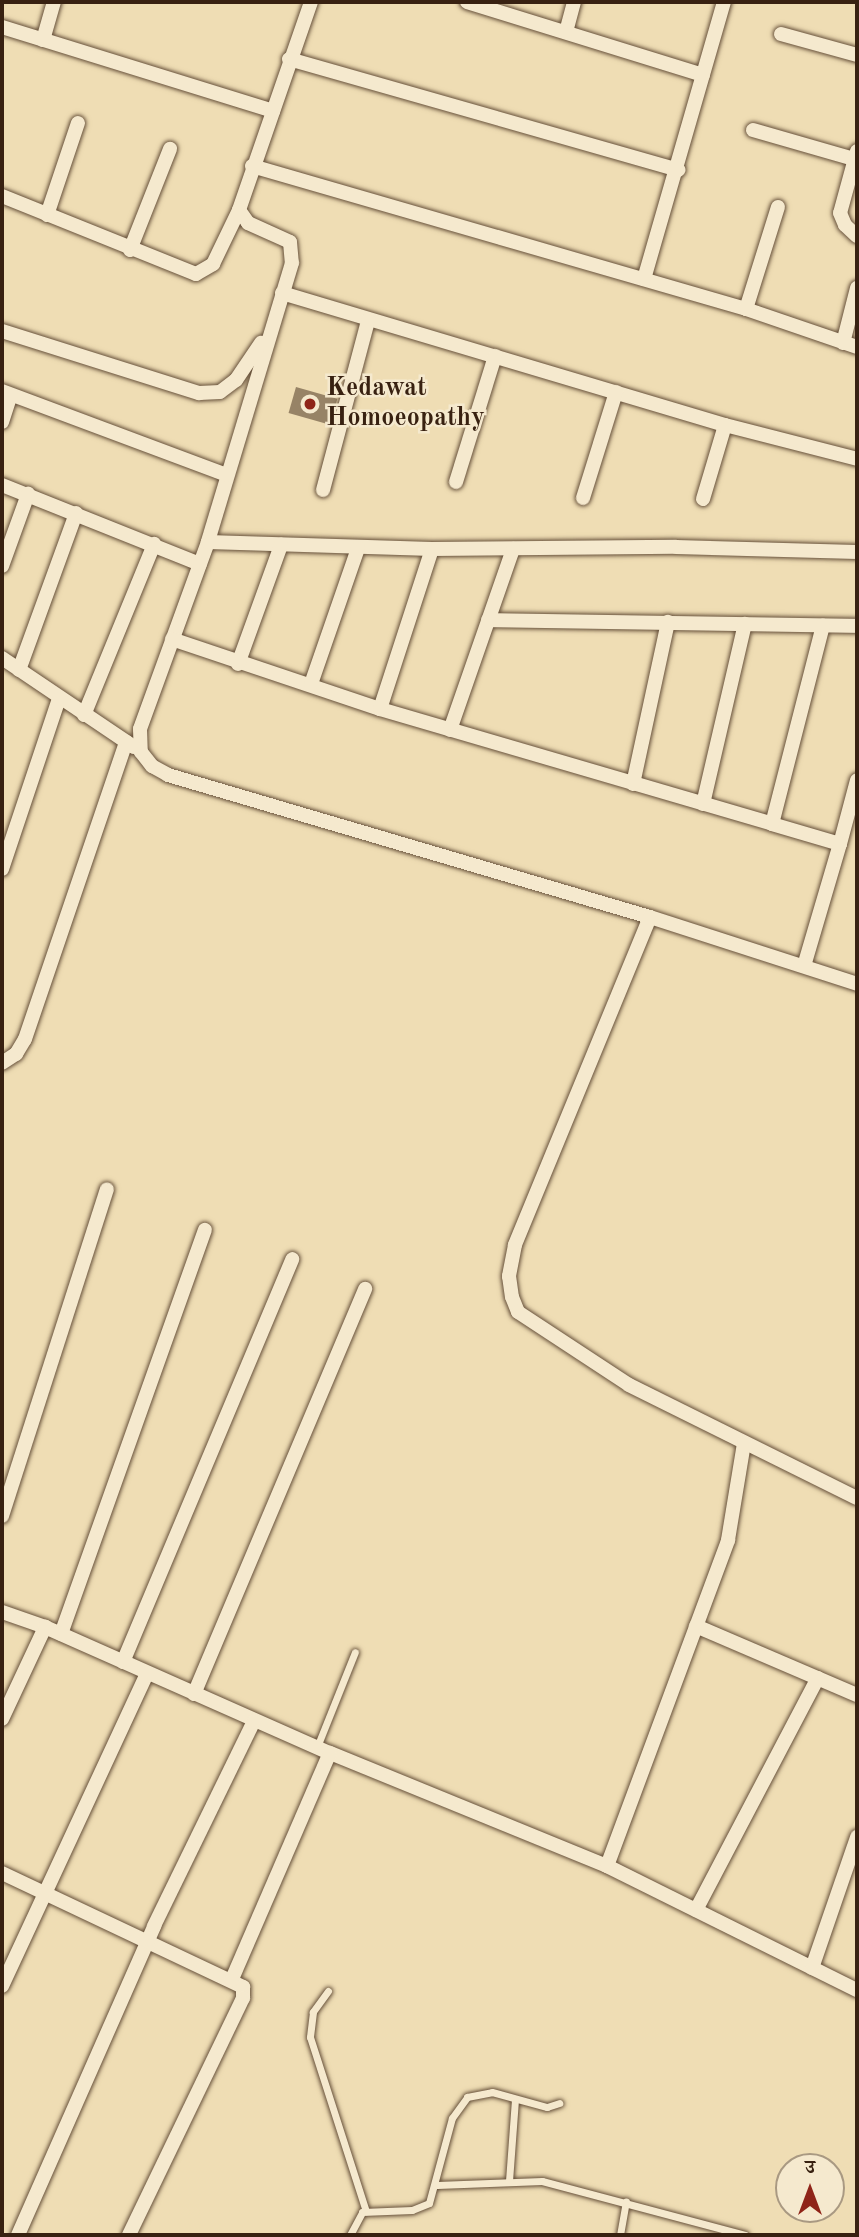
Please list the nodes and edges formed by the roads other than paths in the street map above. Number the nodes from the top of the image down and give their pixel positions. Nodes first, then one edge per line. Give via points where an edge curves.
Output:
1 (54, 2) edge
2 (311, 2) edge
3 (467, 2) edge
4 (574, 2) edge
5 (724, 2) edge
6 (2, 27) edge
7 (566, 32) junction
8 (781, 34) dead end
9 (43, 40) junction
10 (857, 55) edge
11 (289, 59) junction
12 (702, 75) junction
13 (273, 111) junction
14 (78, 123) dead end
15 (753, 130) dead end
16 (170, 149) dead end
17 (856, 154) edge
18 (252, 166) junction
19 (678, 170) junction
20 (2, 196) edge
21 (778, 207) dead end
22 (239, 210) junction
23 (47, 215) junction
24 (857, 236) edge
25 (130, 250) junction
26 (644, 279) junction
27 (857, 288) edge
28 (282, 293) junction
29 (746, 309) junction
30 (368, 321) junction
31 (2, 331) edge
32 (267, 336) junction
33 (850, 345) edge
34 (495, 356) junction
35 (615, 392) junction
36 (7, 393) edge
37 (2, 422) edge
38 (725, 425) junction
39 (857, 459) edge
40 (227, 475) junction
41 (456, 482) dead end
42 (2, 485) edge
43 (323, 490) dead end
44 (27, 494) junction
45 (583, 498) dead end
46 (702, 499) dead end
47 (76, 513) junction
48 (208, 542) junction
49 (154, 544) junction
50 (281, 545) junction
51 (358, 548) junction
52 (432, 549) junction
53 (513, 549) junction
54 (857, 552) edge
55 (200, 564) junction
56 (2, 566) edge
57 (488, 620) junction
58 (668, 622) junction
59 (745, 624) junction
60 (823, 625) junction
61 (857, 626) edge
62 (172, 639) junction
63 (2, 658) edge
64 (238, 664) junction
65 (19, 670) junction
66 (311, 684) junction
67 (60, 699) junction
68 (380, 709) junction
69 (84, 715) junction
70 (450, 730) junction
71 (126, 742) junction
72 (141, 752) junction
73 (857, 780) edge
74 (633, 784) junction
75 (702, 804) junction
76 (772, 824) junction
77 (840, 844) junction
78 (2, 869) edge
79 (650, 917) junction
80 (804, 966) junction
81 (857, 984) edge
82 (2, 1063) edge
83 (107, 1189) dead end
84 (205, 1230) dead end
85 (292, 1259) dead end
86 (365, 1289) dead end
87 (744, 1443) junction
88 (857, 1498) edge
89 (2, 1517) edge
90 (2, 1612) edge
91 (696, 1626) junction
92 (45, 1627) junction
93 (61, 1634) junction
94 (355, 1652) dead end
95 (123, 1662) junction
96 (147, 1673) junction
97 (818, 1678) junction
98 (194, 1694) junction
99 (857, 1695) edge
100 (2, 1719) edge
101 (254, 1721) junction
102 (323, 1750) junction
103 (857, 1837) edge
104 (607, 1866) junction
105 (2, 1873) edge
106 (44, 1894) junction
107 (696, 1910) junction
108 (146, 1944) junction
109 (812, 1968) junction
110 (232, 1979) junction
111 (2, 1986) edge
112 (857, 1990) edge
113 (328, 1991) dead end
114 (515, 2099) junction
115 (559, 2103) dead end
116 (509, 2181) junction
117 (437, 2185) junction
118 (626, 2202) junction
119 (366, 2211) junction
120 (18, 2235) edge
121 (129, 2235) edge
122 (350, 2235) edge
123 (620, 2235) edge
124 (745, 2235) edge

1 - 9 street
2 - 11 street
3 - 7 street
4 - 7 street
5 - 12 street
6 - 9 street
7 - 12 street
8 - 10 street
9 - 13 street
11 - 13 street
11 - 19 street
12 - 19 street
13 - 18 street
14 - 23 street
15 - 17 street
16 - 25 street
17 - 24 street via 840,213
18 - 22 street
18 - 26 street
19 - 26 street
20 - 23 street
21 - 29 street
22 - 25 street via 205,272 182,271
22 - 28 street via 248,223 290,242 293,253
23 - 25 street
26 - 29 street
27 - 33 street
28 - 30 street
28 - 32 street
29 - 33 street
30 - 34 street
30 - 43 street
31 - 32 street via 199,393 220,392 236,380
32 - 40 street
34 - 35 street
34 - 41 street
35 - 38 street
35 - 45 street
36 - 37 street
36 - 40 street
38 - 39 street
38 - 46 street
40 - 48 street
42 - 44 street
44 - 47 street
44 - 56 street
47 - 49 street
47 - 65 street
48 - 50 street
48 - 55 street
49 - 55 street
49 - 69 street
50 - 51 street
50 - 64 street
51 - 52 street
51 - 66 street
52 - 53 street
52 - 68 street
53 - 54 street
53 - 57 street
55 - 62 street
57 - 58 street
57 - 70 street
58 - 59 street
58 - 74 street
59 - 60 street
59 - 75 street
60 - 61 street
60 - 76 street
62 - 64 street
62 - 72 street via 140,729
63 - 65 street
64 - 66 street
65 - 67 street
66 - 68 street
67 - 69 street
67 - 78 street
68 - 70 street
69 - 71 street
70 - 74 street
71 - 72 street
71 - 82 street via 25,1039 16,1054
72 - 79 street via 152,766 168,775
73 - 77 street
74 - 75 street
75 - 76 street
76 - 77 street
77 - 80 street
79 - 80 street
79 - 87 street via 515,1245 509,1276 512,1297 518,1312 574,1351 629,1385
80 - 81 street
83 - 89 street
84 - 93 street
85 - 95 street
86 - 98 street
87 - 88 street
87 - 91 street via 728,1540
90 - 92 street
91 - 97 street
91 - 104 street
92 - 93 street
92 - 100 street
93 - 95 street
94 - 102 lane
95 - 96 street
96 - 98 street
96 - 106 street
97 - 99 street
97 - 107 street
98 - 101 street
101 - 102 street
101 - 108 street
102 - 104 street
102 - 110 street
103 - 109 street
104 - 107 street
105 - 106 street
106 - 108 street
106 - 111 street
107 - 109 street
108 - 110 street
108 - 120 street
109 - 112 street
110 - 121 street via 243,1987 243,1998
113 - 119 lane via 313,2012 310,2037
114 - 115 lane via 547,2107
114 - 116 lane
114 - 117 lane via 478,2093 457,2105
116 - 117 lane
116 - 118 lane via 542,2181
117 - 119 lane via 425,2208
118 - 123 lane
118 - 124 lane
119 - 122 lane via 354,2222

